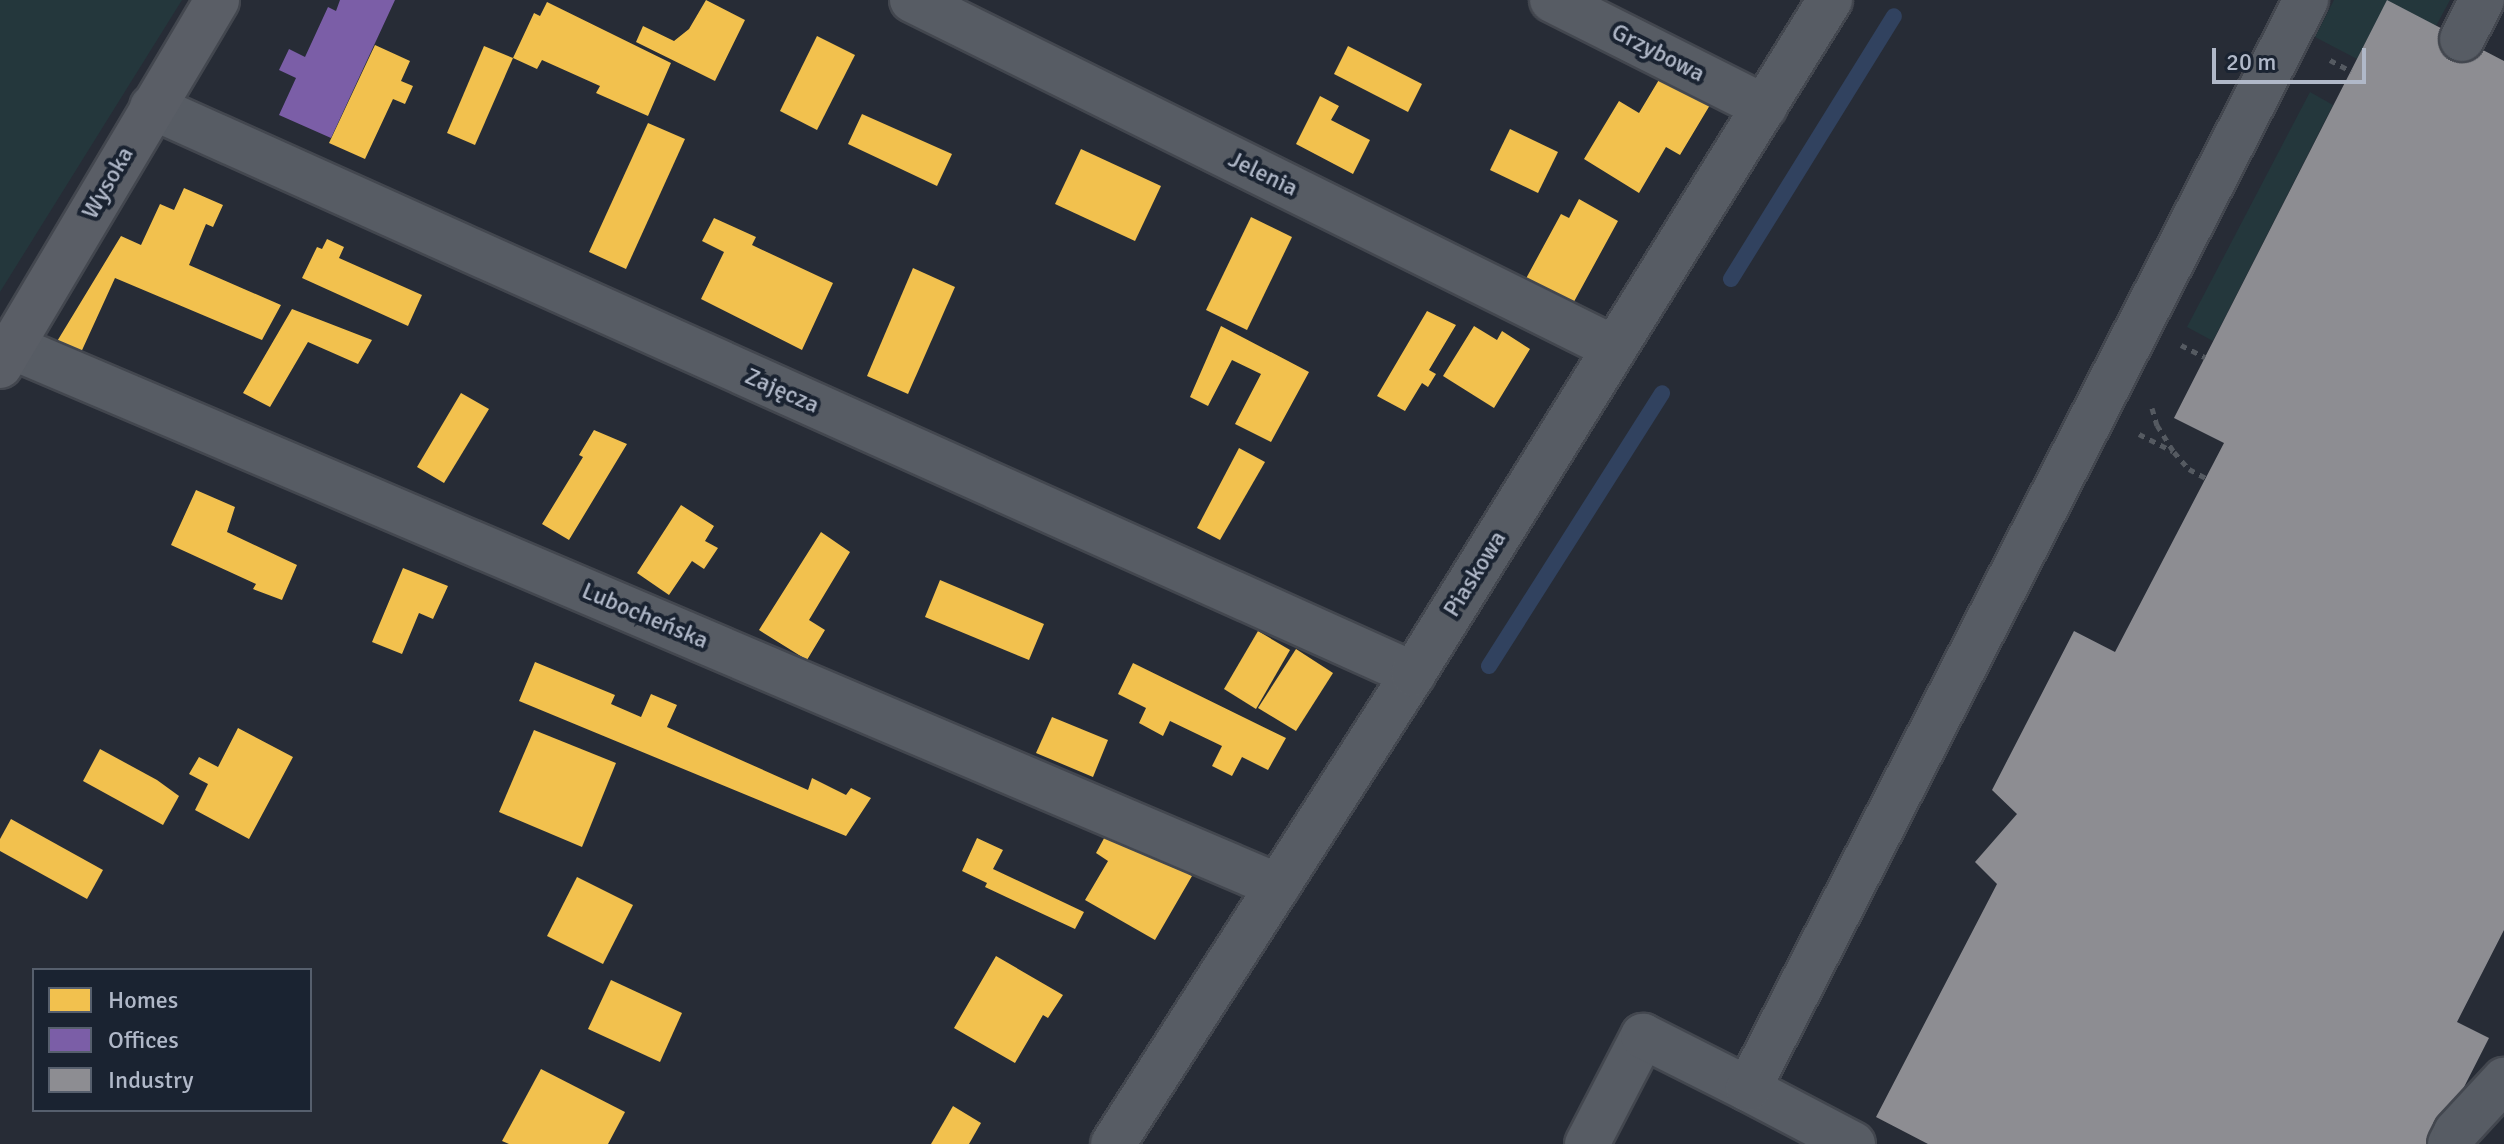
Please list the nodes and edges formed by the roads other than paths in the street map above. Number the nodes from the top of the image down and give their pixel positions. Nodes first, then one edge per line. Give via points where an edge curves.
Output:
1 (217, 0) edge
2 (912, 0) edge
3 (1552, 0) edge
4 (1830, 0) edge
5 (2306, 0) edge
6 (2482, 0) edge
7 (2462, 39) dead end
8 (152, 107) junction
9 (1765, 107) junction
10 (1614, 348) junction
11 (6, 356) edge
12 (1413, 674) junction
13 (1278, 886) junction
14 (2504, 1080) edge
15 (1748, 1089) junction
16 (1113, 1144) edge
17 (1587, 1144) edge
18 (1853, 1144) edge
19 (2450, 1144) edge

1 - 8 main road, Wysoka
2 - 10 street, Jelenia
3 - 9 street, Grzybowa
4 - 9 street, Piaskowa
5 - 15 street
6 - 7 street
8 - 11 main road, Wysoka
8 - 12 street, Zajęcza
9 - 10 street, Piaskowa
10 - 12 street, Piaskowa
11 - 13 street, Lubocheńska
12 - 13 street, Piaskowa
13 - 16 street, Piaskowa
14 - 19 street
15 - 17 street via 1643,1036
15 - 18 street

